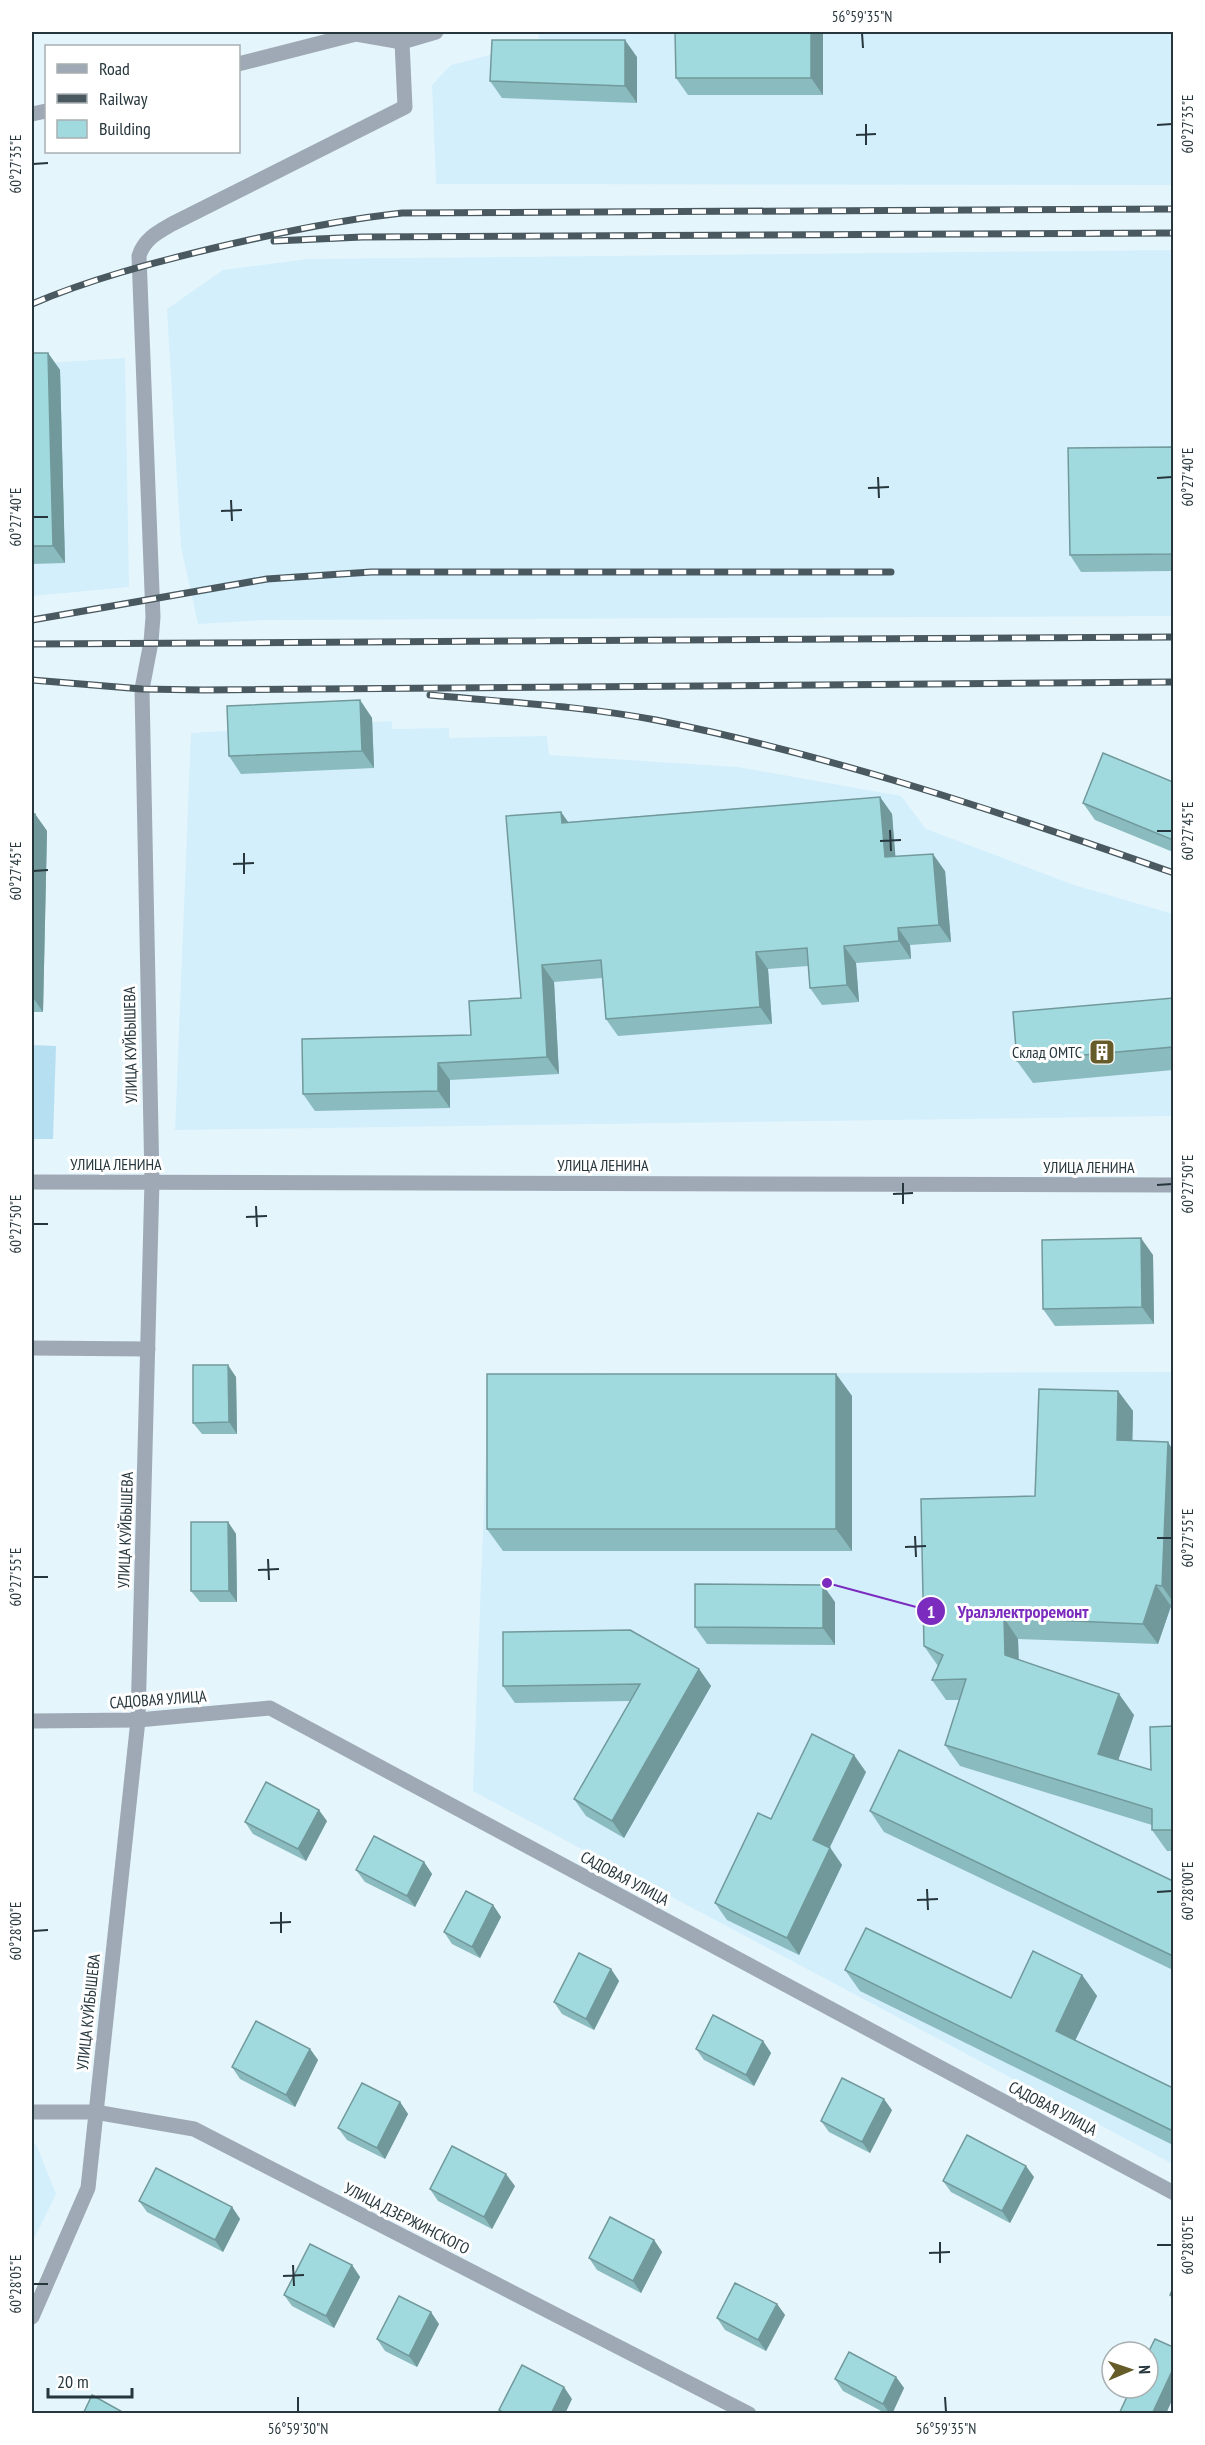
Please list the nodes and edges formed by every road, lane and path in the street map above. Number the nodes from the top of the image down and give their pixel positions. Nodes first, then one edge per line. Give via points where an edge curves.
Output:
1 (436, 32) edge
2 (404, 37) edge
3 (240, 63) edge
4 (32, 1182) edge
5 (152, 1182) junction
6 (1173, 1185) edge
7 (32, 1348) edge
8 (148, 1348) junction
9 (138, 1720) junction
10 (32, 1721) edge
11 (32, 2112) edge
12 (95, 2112) junction
13 (1173, 2193) edge
14 (32, 2317) edge
15 (749, 2414) edge

1 - 2 street
2 - 3 street via 356,34
2 - 5 street, УЛИЦА КУЙБЫШЕВА via 405,107 172,225 150,238 141,249 138,267 153,617 142,689 141,729
4 - 5 street, УЛИЦА ЛЕНИНА
5 - 6 street, УЛИЦА ЛЕНИНА
5 - 8 street, УЛИЦА КУЙБЫШЕВА
7 - 8 street
8 - 9 street, УЛИЦА КУЙБЫШЕВА
9 - 10 street, САДОВАЯ УЛИЦА
9 - 12 street, УЛИЦА КУЙБЫШЕВА
9 - 13 street, САДОВАЯ УЛИЦА via 270,1708
11 - 12 street, УЛИЦА ДЗЕРЖИНСКОГО
12 - 14 street, УЛИЦА КУЙБЫШЕВА via 88,2188
12 - 15 street, УЛИЦА ДЗЕРЖИНСКОГО via 194,2129

